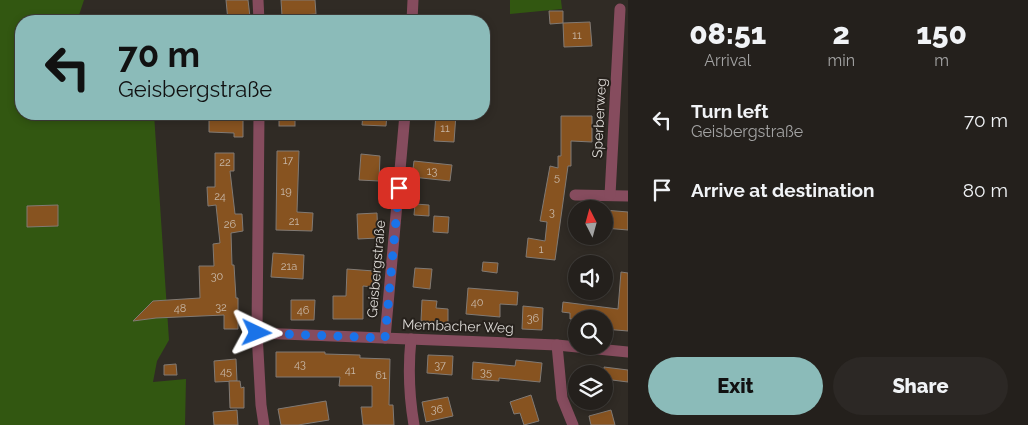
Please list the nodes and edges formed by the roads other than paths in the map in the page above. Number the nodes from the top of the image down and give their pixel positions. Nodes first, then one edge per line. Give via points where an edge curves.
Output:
1 (258, 0) edge
2 (413, 0) edge
3 (620, 9) dead end
4 (259, 15) edge
5 (412, 15) edge
6 (259, 120) edge
7 (404, 120) edge
8 (575, 194) dead end
9 (610, 195) junction
10 (628, 196) edge
11 (257, 333) junction
12 (385, 338) junction
13 (410, 339) junction
14 (557, 345) junction
15 (628, 352) edge
16 (264, 425) edge
17 (414, 425) edge
18 (573, 425) edge

1 - 4 street
2 - 5 street
3 - 9 street, Sperberweg
6 - 11 street
7 - 12 street, Geisbergstraße
8 - 9 street
9 - 10 street
11 - 12 street, Membacher Weg
11 - 16 street
12 - 13 street, Membacher Weg
13 - 14 street, Membacher Weg
13 - 17 street via 409,398
14 - 15 street, Membacher Weg
14 - 18 street via 562,398

